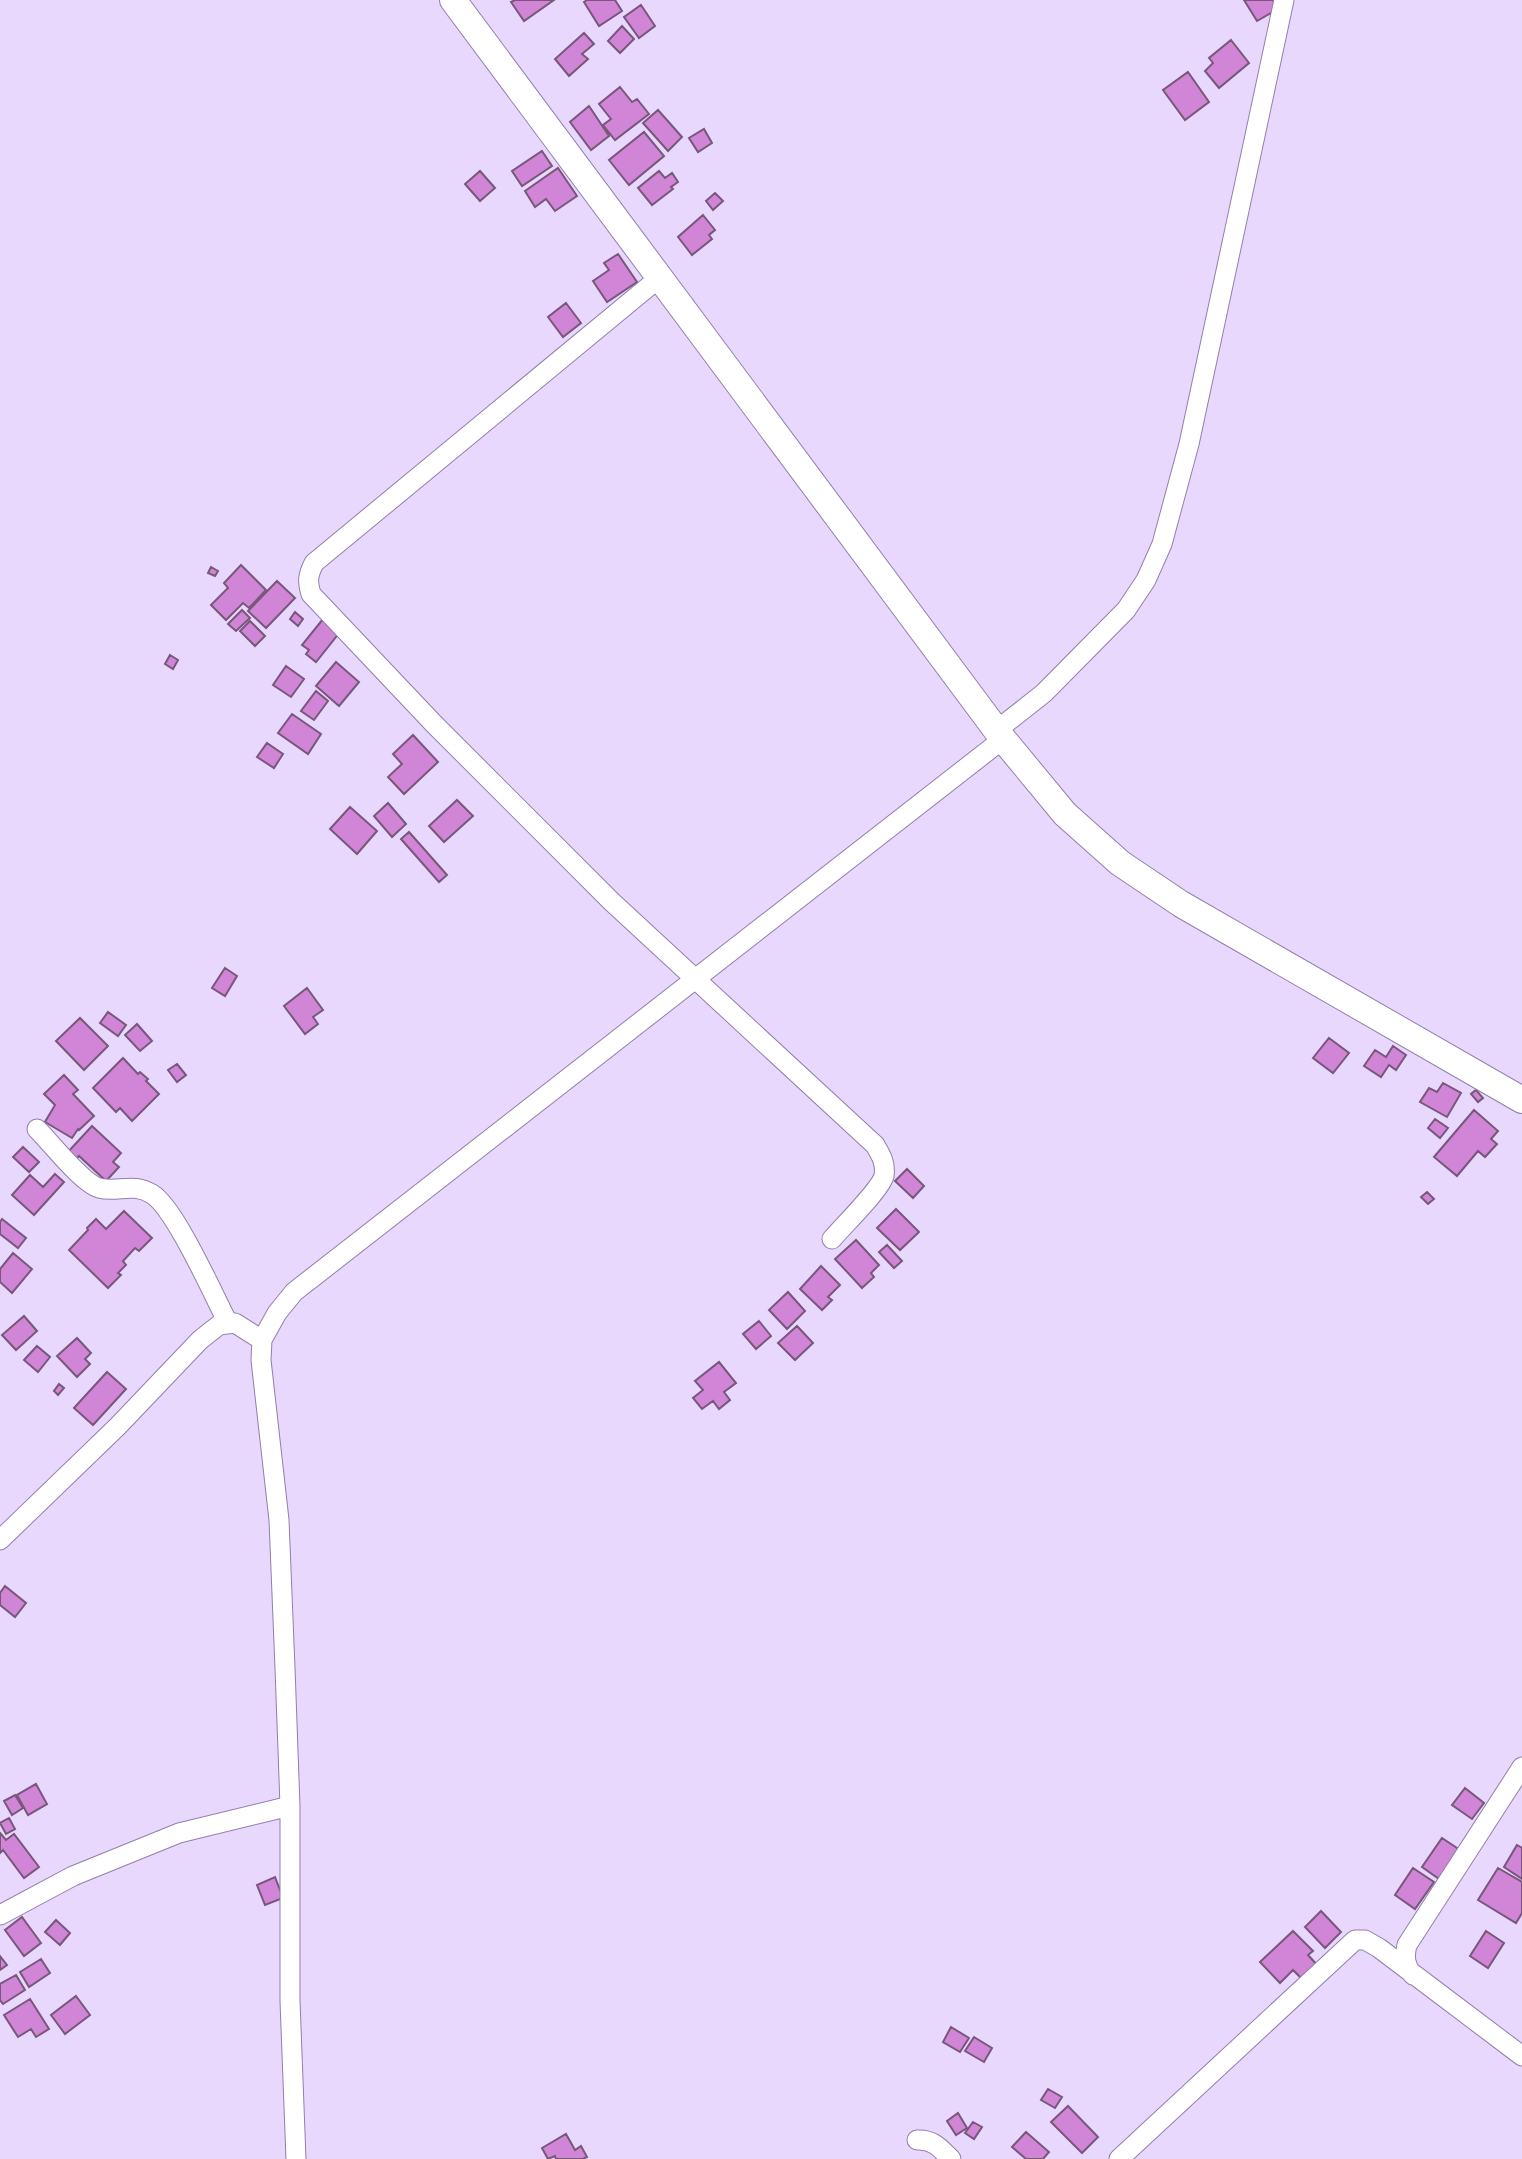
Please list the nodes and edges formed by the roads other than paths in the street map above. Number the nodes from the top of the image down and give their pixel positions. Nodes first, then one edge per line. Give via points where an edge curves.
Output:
1 (453, 0) edge
2 (1284, 0) edge
3 (659, 278) junction
4 (1000, 734) junction
5 (695, 979) junction
6 (1522, 1100) edge
7 (37, 1129) dead end
8 (832, 1239) dead end
9 (228, 1323) junction
10 (262, 1340) junction
11 (0, 1540) edge
12 (1522, 1767) edge
13 (290, 1806) junction
14 (0, 1915) edge
15 (1414, 1976) junction
16 (1522, 2056) edge
17 (917, 2140) dead end
18 (296, 2159) edge
19 (951, 2159) edge
20 (1119, 2159) edge

1 - 3 main road
2 - 4 street via 1189,444 1162,544 1126,610
3 - 4 main road
3 - 5 street via 314,563 308,584 312,594 434,724
4 - 5 street
4 - 6 main road via 1065,814 1120,863 1181,904
5 - 8 street via 883,1157 884,1178
5 - 10 street via 294,1292
7 - 9 street via 87,1182 107,1188 138,1187 154,1195 173,1216
9 - 10 street
9 - 11 street via 200,1340
10 - 13 street via 279,1520
12 - 15 street via 1407,1945 1404,1955
13 - 14 street via 179,1833 74,1876
13 - 18 street
15 - 16 street
15 - 20 street via 1366,1940 1351,1942
17 - 19 street via 935,2143

